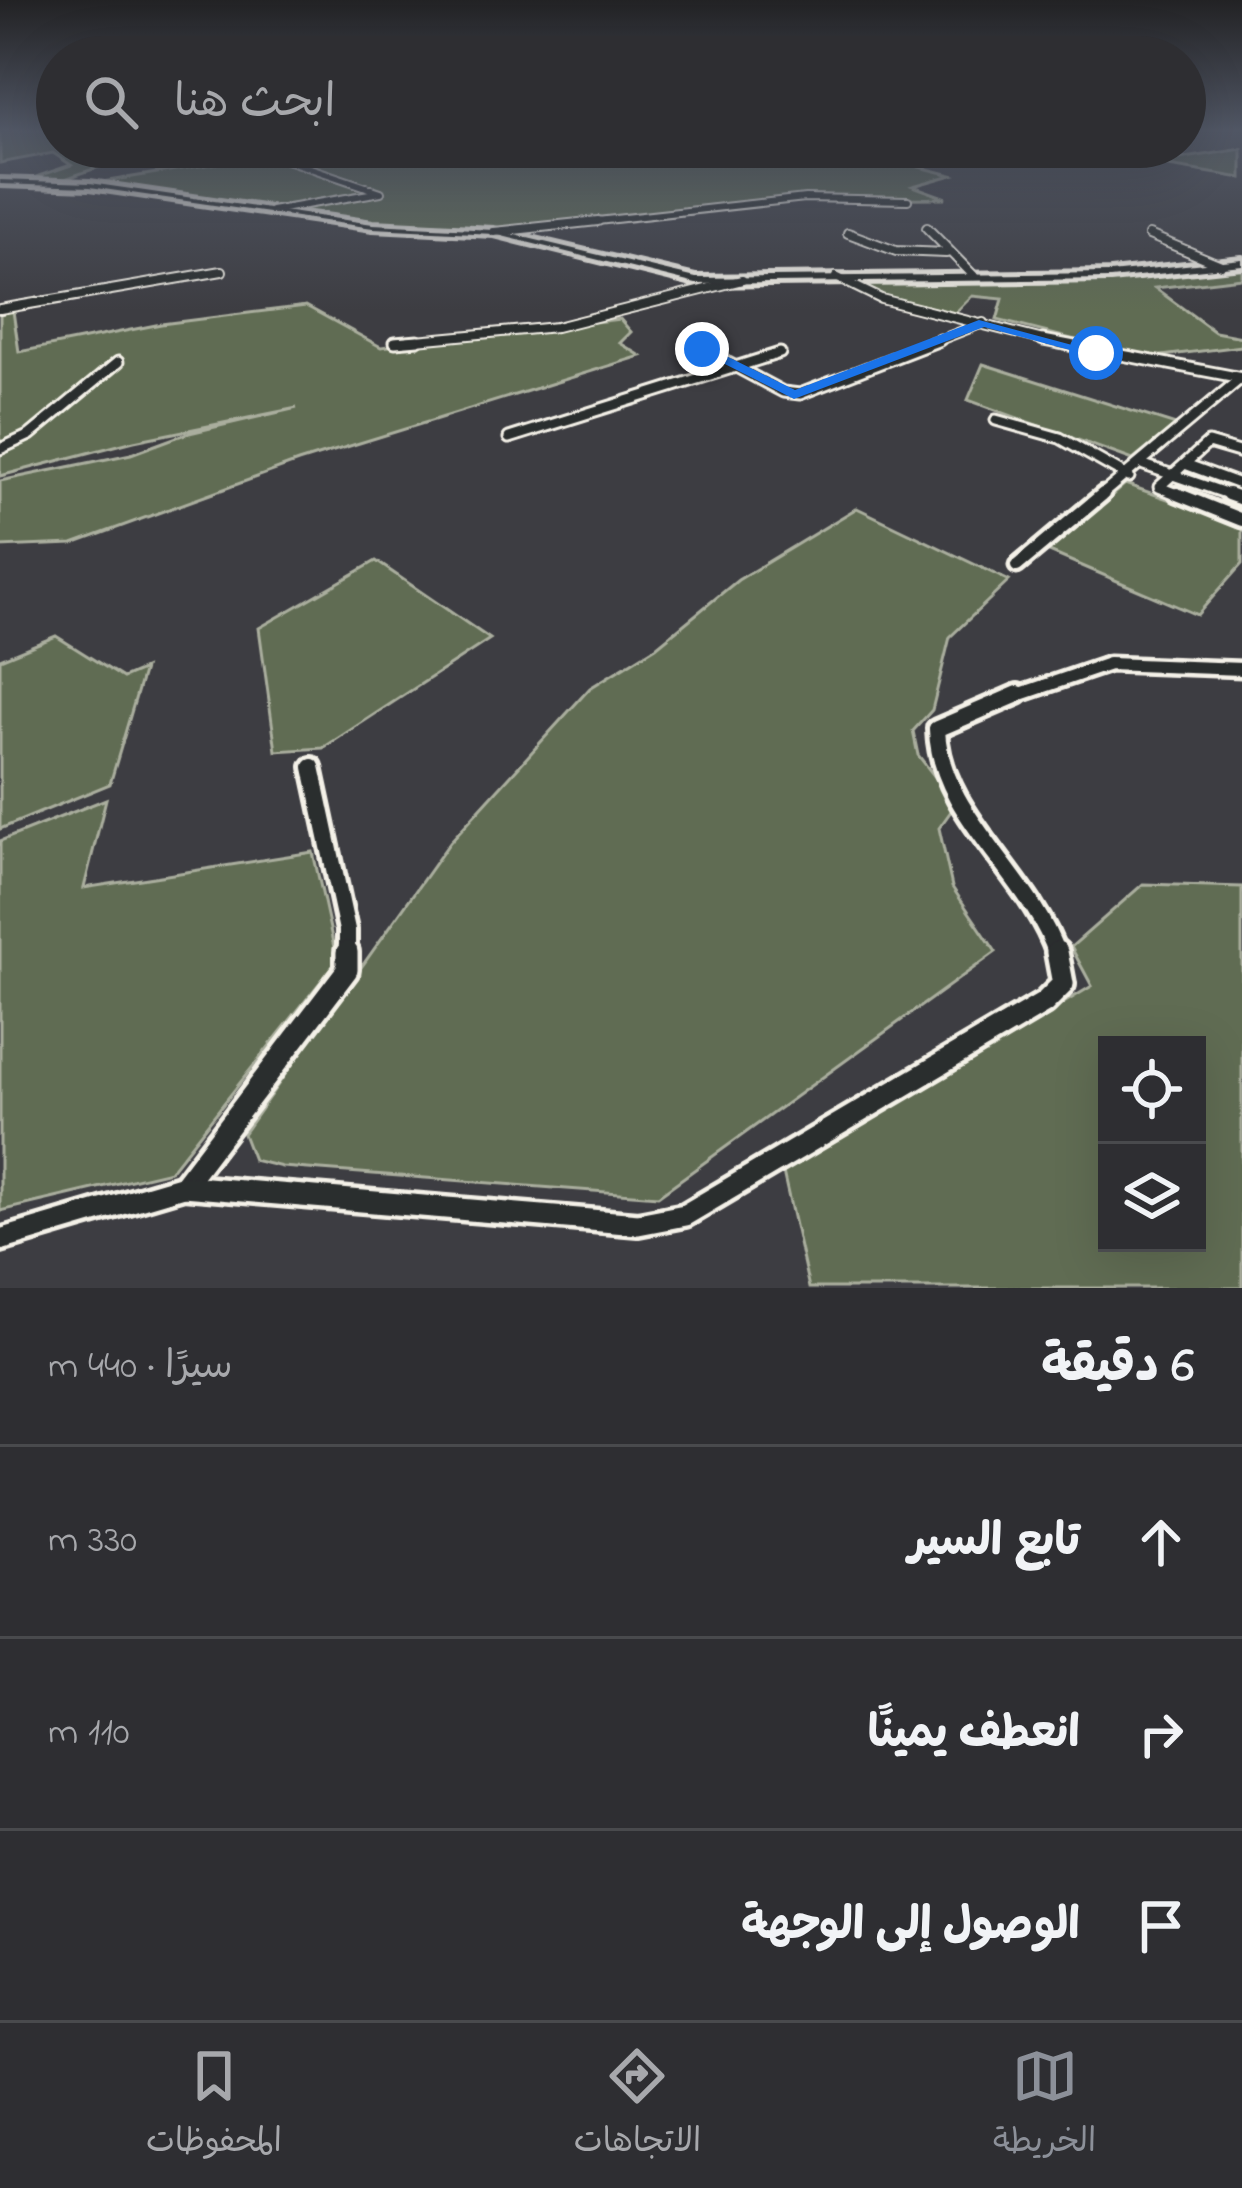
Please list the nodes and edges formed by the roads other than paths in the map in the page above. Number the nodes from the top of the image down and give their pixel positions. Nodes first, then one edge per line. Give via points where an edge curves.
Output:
1 (126, 190) edge
2 (375, 190) edge
3 (908, 200) dead end
4 (271, 211) junction
5 (927, 228) dead end
6 (494, 232) junction
7 (848, 233) dead end
8 (1149, 236) dead end
9 (946, 253) junction
10 (1242, 262) edge
11 (1221, 265) junction
12 (222, 271) dead end
13 (974, 276) junction
14 (836, 277) junction
15 (742, 280) junction
16 (0, 309) edge
17 (983, 323) junction
18 (395, 342) dead end
19 (702, 349) dead end
20 (780, 353) dead end
21 (118, 362) dead end
22 (737, 368) junction
23 (1242, 378) edge
24 (996, 420) dead end
25 (509, 438) dead end
26 (0, 449) edge
27 (1242, 453) edge
28 (1185, 464) junction
29 (1144, 465) junction
30 (1242, 467) edge
31 (1171, 475) junction
32 (1129, 477) junction
33 (1230, 481) edge
34 (1209, 489) junction
35 (1242, 501) edge
36 (1196, 502) junction
37 (1241, 518) edge
38 (1018, 566) dead end
39 (1242, 669) edge
40 (312, 767) dead end
41 (183, 1186) junction
42 (0, 1240) edge

1 - 4 street
2 - 4 street via 366,199
3 - 6 street via 808,198
4 - 6 street
5 - 9 street
6 - 15 street via 654,275
7 - 9 street via 890,250
8 - 11 street
9 - 13 street
10 - 11 street
11 - 13 street via 1133,275
12 - 16 street
13 - 14 street
14 - 15 street
14 - 17 street via 881,299
15 - 18 street via 556,327
17 - 22 street via 800,394
17 - 23 street
19 - 22 street
20 - 22 street
21 - 26 street via 30,435
22 - 25 street
23 - 29 street
24 - 32 street via 1060,438
27 - 28 street via 1210,442
28 - 31 street
28 - 33 street
29 - 31 street
29 - 32 street
30 - 33 street
31 - 34 street
31 - 36 street via 1160,488
32 - 38 street
33 - 34 street
34 - 35 street
34 - 36 street
36 - 37 street
39 - 41 street via 1109,664 937,729 936,762 1014,868 1043,920 1063,984 1044,1003 685,1215 638,1224
40 - 41 street via 347,930 347,970
41 - 42 street

